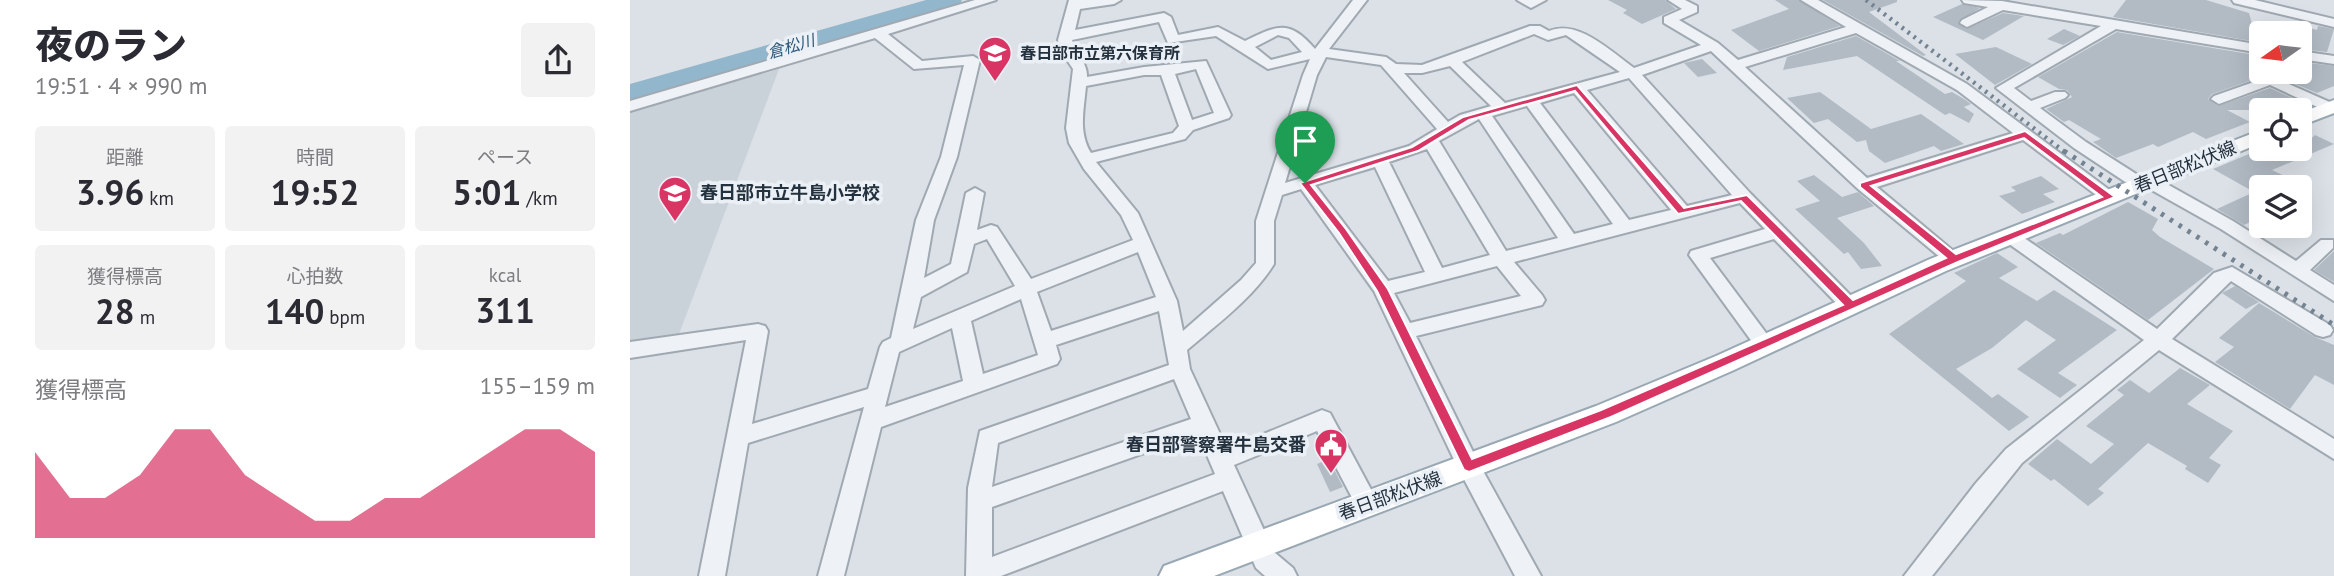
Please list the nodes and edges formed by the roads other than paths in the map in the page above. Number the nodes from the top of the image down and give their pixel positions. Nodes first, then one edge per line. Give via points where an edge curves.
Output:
1 (989, 0) edge
2 (1114, 0) edge
3 (1524, 0) edge
4 (1539, 0) edge
5 (1675, 0) edge
6 (1808, 0) edge
7 (1973, 0) edge
8 (2241, 0) edge
9 (1358, 1) edge
10 (1076, 3) edge
11 (2002, 5) junction
12 (1967, 23) dead end
13 (2334, 23) edge
14 (2115, 24) junction
15 (1855, 29) junction
16 (879, 34) junction
17 (1066, 36) junction
18 (1713, 46) junction
19 (1243, 47) junction
20 (2249, 47) edge
21 (1316, 53) junction
22 (2312, 56) edge
23 (2334, 60) edge
24 (1452, 61) junction
25 (1735, 65) junction
26 (1393, 68) junction
27 (1167, 71) junction
28 (1632, 73) junction
29 (1078, 83) junction
30 (1577, 88) junction
31 (2060, 95) dead end
32 (2219, 99) dead end
33 (1531, 101) junction
34 (630, 106) edge
35 (2030, 106) junction
36 (1503, 108) junction
37 (2331, 110) edge
38 (1483, 114) junction
39 (2312, 116) edge
40 (1186, 127) junction
41 (1447, 130) junction
42 (2025, 134) junction
43 (1430, 140) junction
44 (2249, 141) edge
45 (1087, 159) junction
46 (1380, 160) junction
47 (1305, 183) junction
48 (2146, 183) junction
49 (1864, 185) junction
50 (1273, 192) junction
51 (975, 193) dead end
52 (1744, 197) junction
53 (2110, 197) junction
54 (1682, 212) junction
55 (1623, 226) junction
56 (1777, 232) junction
57 (2011, 237) junction
58 (1567, 240) junction
59 (965, 241) junction
60 (1144, 243) junction
61 (2327, 244) dead end
62 (1501, 258) junction
63 (1954, 259) junction
64 (2298, 270) junction
65 (1436, 275) junction
66 (1027, 289) junction
67 (1382, 289) junction
68 (912, 293) junction
69 (2334, 294) edge
70 (1167, 301) junction
71 (1851, 306) junction
72 (960, 318) junction
73 (2323, 330) dead end
74 (1403, 332) junction
75 (2158, 340) junction
76 (1044, 341) junction
77 (900, 342) junction
78 (1765, 345) junction
79 (630, 350) edge
80 (1178, 359) junction
81 (975, 385) junction
82 (877, 396) junction
83 (871, 421) junction
84 (1204, 423) junction
85 (738, 438) junction
86 (2334, 450) edge
87 (1469, 466) junction
88 (1225, 470) junction
89 (980, 501) junction
90 (1367, 504) junction
91 (1258, 545) junction
92 (979, 574) edge
93 (712, 576) edge
94 (831, 576) edge
95 (1175, 576) edge
96 (1284, 576) edge
97 (1528, 576) edge
98 (1917, 576) edge

1 - 16 street
2 - 10 street
3 - 4 street via 1531,4
5 - 18 street via 1692,9 1669,20
6 - 15 street
7 - 11 street
8 - 13 street
9 - 21 street
10 - 17 street
11 - 12 street
11 - 14 street
14 - 20 street
14 - 35 street via 2004,88
15 - 25 street
15 - 42 street via 1962,87
16 - 34 street
16 - 68 street via 919,66 973,60 949,157 925,220
17 - 19 street via 1164,17 1173,40 1218,31
17 - 29 street via 1068,51 1080,69
18 - 25 street
18 - 28 street
19 - 21 street via 1268,65
19 - 21 street via 1282,30 1294,33
21 - 26 street via 1386,61
21 - 50 street
22 - 23 street
24 - 26 street via 1422,69
24 - 28 street via 1535,29 1548,36 1563,30
24 - 36 street
25 - 49 street
26 - 41 street
27 - 29 street
27 - 40 street
27 - 40 street via 1201,64 1223,115
28 - 30 street
28 - 52 street
29 - 45 street via 1074,128
30 - 33 street
30 - 54 street
31 - 35 street
32 - 37 street via 2271,80
33 - 36 street
33 - 55 street
35 - 48 street via 2080,145
36 - 38 street
37 - 39 main road
38 - 41 street
38 - 58 street
40 - 45 street via 1179,136
41 - 43 street
42 - 49 street
42 - 53 street
43 - 46 street
43 - 62 street
44 - 48 main road, 春日部松伏線
45 - 60 street via 1129,213
46 - 47 street
46 - 65 street
47 - 50 street
47 - 67 street
48 - 53 main road, 春日部松伏線
48 - 64 street
49 - 63 street
50 - 80 street via 1265,221 1265,264
51 - 59 street
52 - 54 street
52 - 56 street
53 - 57 main road, 春日部松伏線
54 - 55 street
55 - 58 street
56 - 71 street
56 - 78 street via 1698,256
57 - 63 main road, 春日部松伏線
57 - 75 street
58 - 62 street
59 - 66 street via 991,231
59 - 68 street via 960,267
60 - 66 street
60 - 70 street
61 - 64 street
62 - 65 street
62 - 74 street via 1535,300
63 - 71 main road, 春日部松伏線
64 - 69 street
65 - 67 street
66 - 72 street
66 - 76 street
67 - 74 street
68 - 77 street
70 - 76 street
70 - 80 street
71 - 78 main road, 春日部松伏線
72 - 77 street
72 - 81 street
73 - 75 street via 2232,273 2221,278
74 - 87 street
75 - 86 street
75 - 98 street via 2014,456
76 - 81 street via 1050,359
77 - 82 street via 890,347
78 - 87 main road, 春日部松伏線 via 1606,414
79 - 85 street via 758,331
80 - 84 street
80 - 89 street via 988,437
81 - 83 street
82 - 83 street
82 - 85 street
83 - 94 street
84 - 88 street
84 - 89 street
85 - 93 street
87 - 90 main road, 春日部松伏線
87 - 97 street
88 - 90 street via 1322,419
88 - 91 street
88 - 92 street
89 - 92 street
90 - 91 main road, 春日部松伏線
91 - 95 main road, 春日部松伏線
91 - 96 street via 1265,560

